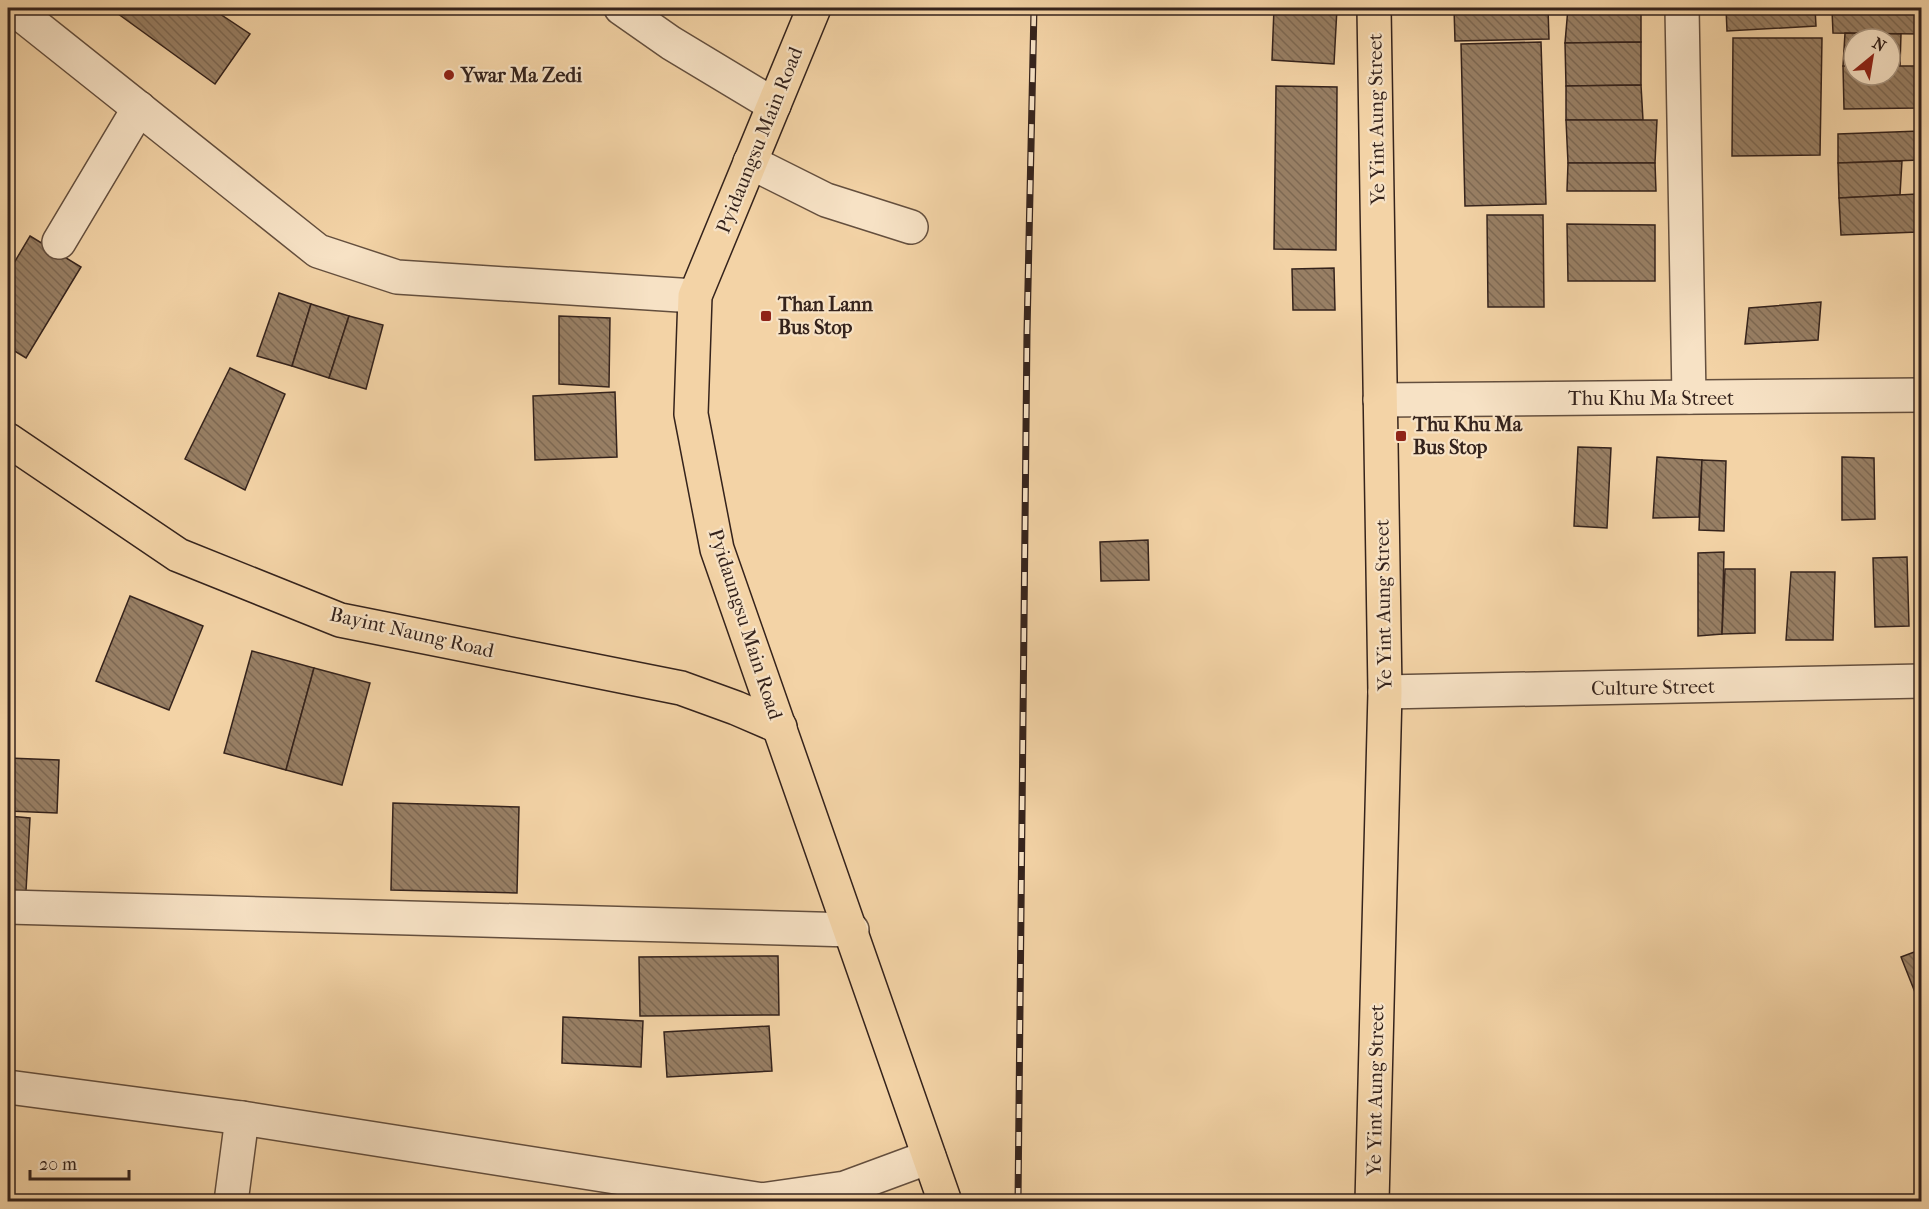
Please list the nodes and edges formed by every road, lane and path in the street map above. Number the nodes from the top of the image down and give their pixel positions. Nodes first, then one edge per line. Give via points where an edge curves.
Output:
1 (13, 8) edge
2 (621, 8) edge
3 (814, 8) edge
4 (1374, 8) edge
5 (1682, 8) edge
6 (774, 105) junction
7 (139, 108) junction
8 (750, 162) junction
9 (911, 227) dead end
10 (59, 242) dead end
11 (695, 296) junction
12 (1922, 395) edge
13 (1689, 397) junction
14 (1380, 400) junction
15 (8, 441) edge
16 (1922, 681) edge
17 (1384, 693) junction
18 (780, 727) junction
19 (8, 907) edge
20 (852, 930) junction
21 (8, 1087) edge
22 (242, 1118) junction
23 (929, 1157) junction
24 (762, 1201) edge
25 (231, 1202) edge
26 (945, 1202) edge
27 (1372, 1202) edge

1 - 7 street
2 - 6 street
3 - 6 main road, Pyidaungsu Main Road
4 - 14 main road, Ye Yint Aung Street
5 - 13 street
6 - 8 main road, Pyidaungsu Main Road
7 - 10 street
7 - 11 street via 318,250 397,277
8 - 9 street via 826,200
8 - 11 main road, Pyidaungsu Main Road
11 - 18 main road, Pyidaungsu Main Road via 692,414 717,549
12 - 13 street, Thu Khu Ma Street
13 - 14 street, Thu Khu Ma Street
14 - 17 main road, Ye Yint Aung Street
15 - 18 main road, Bayint Naung Road via 178,555 340,620 681,688
16 - 17 street, Culture Street
17 - 27 main road, Ye Yint Aung Street
18 - 20 main road, Pyidaungsu Main Road
19 - 20 street
20 - 23 main road, Pyidaungsu Main Road
21 - 22 street
22 - 24 street
22 - 25 street
23 - 24 street via 845,1188
23 - 26 main road, Pyidaungsu Main Road

